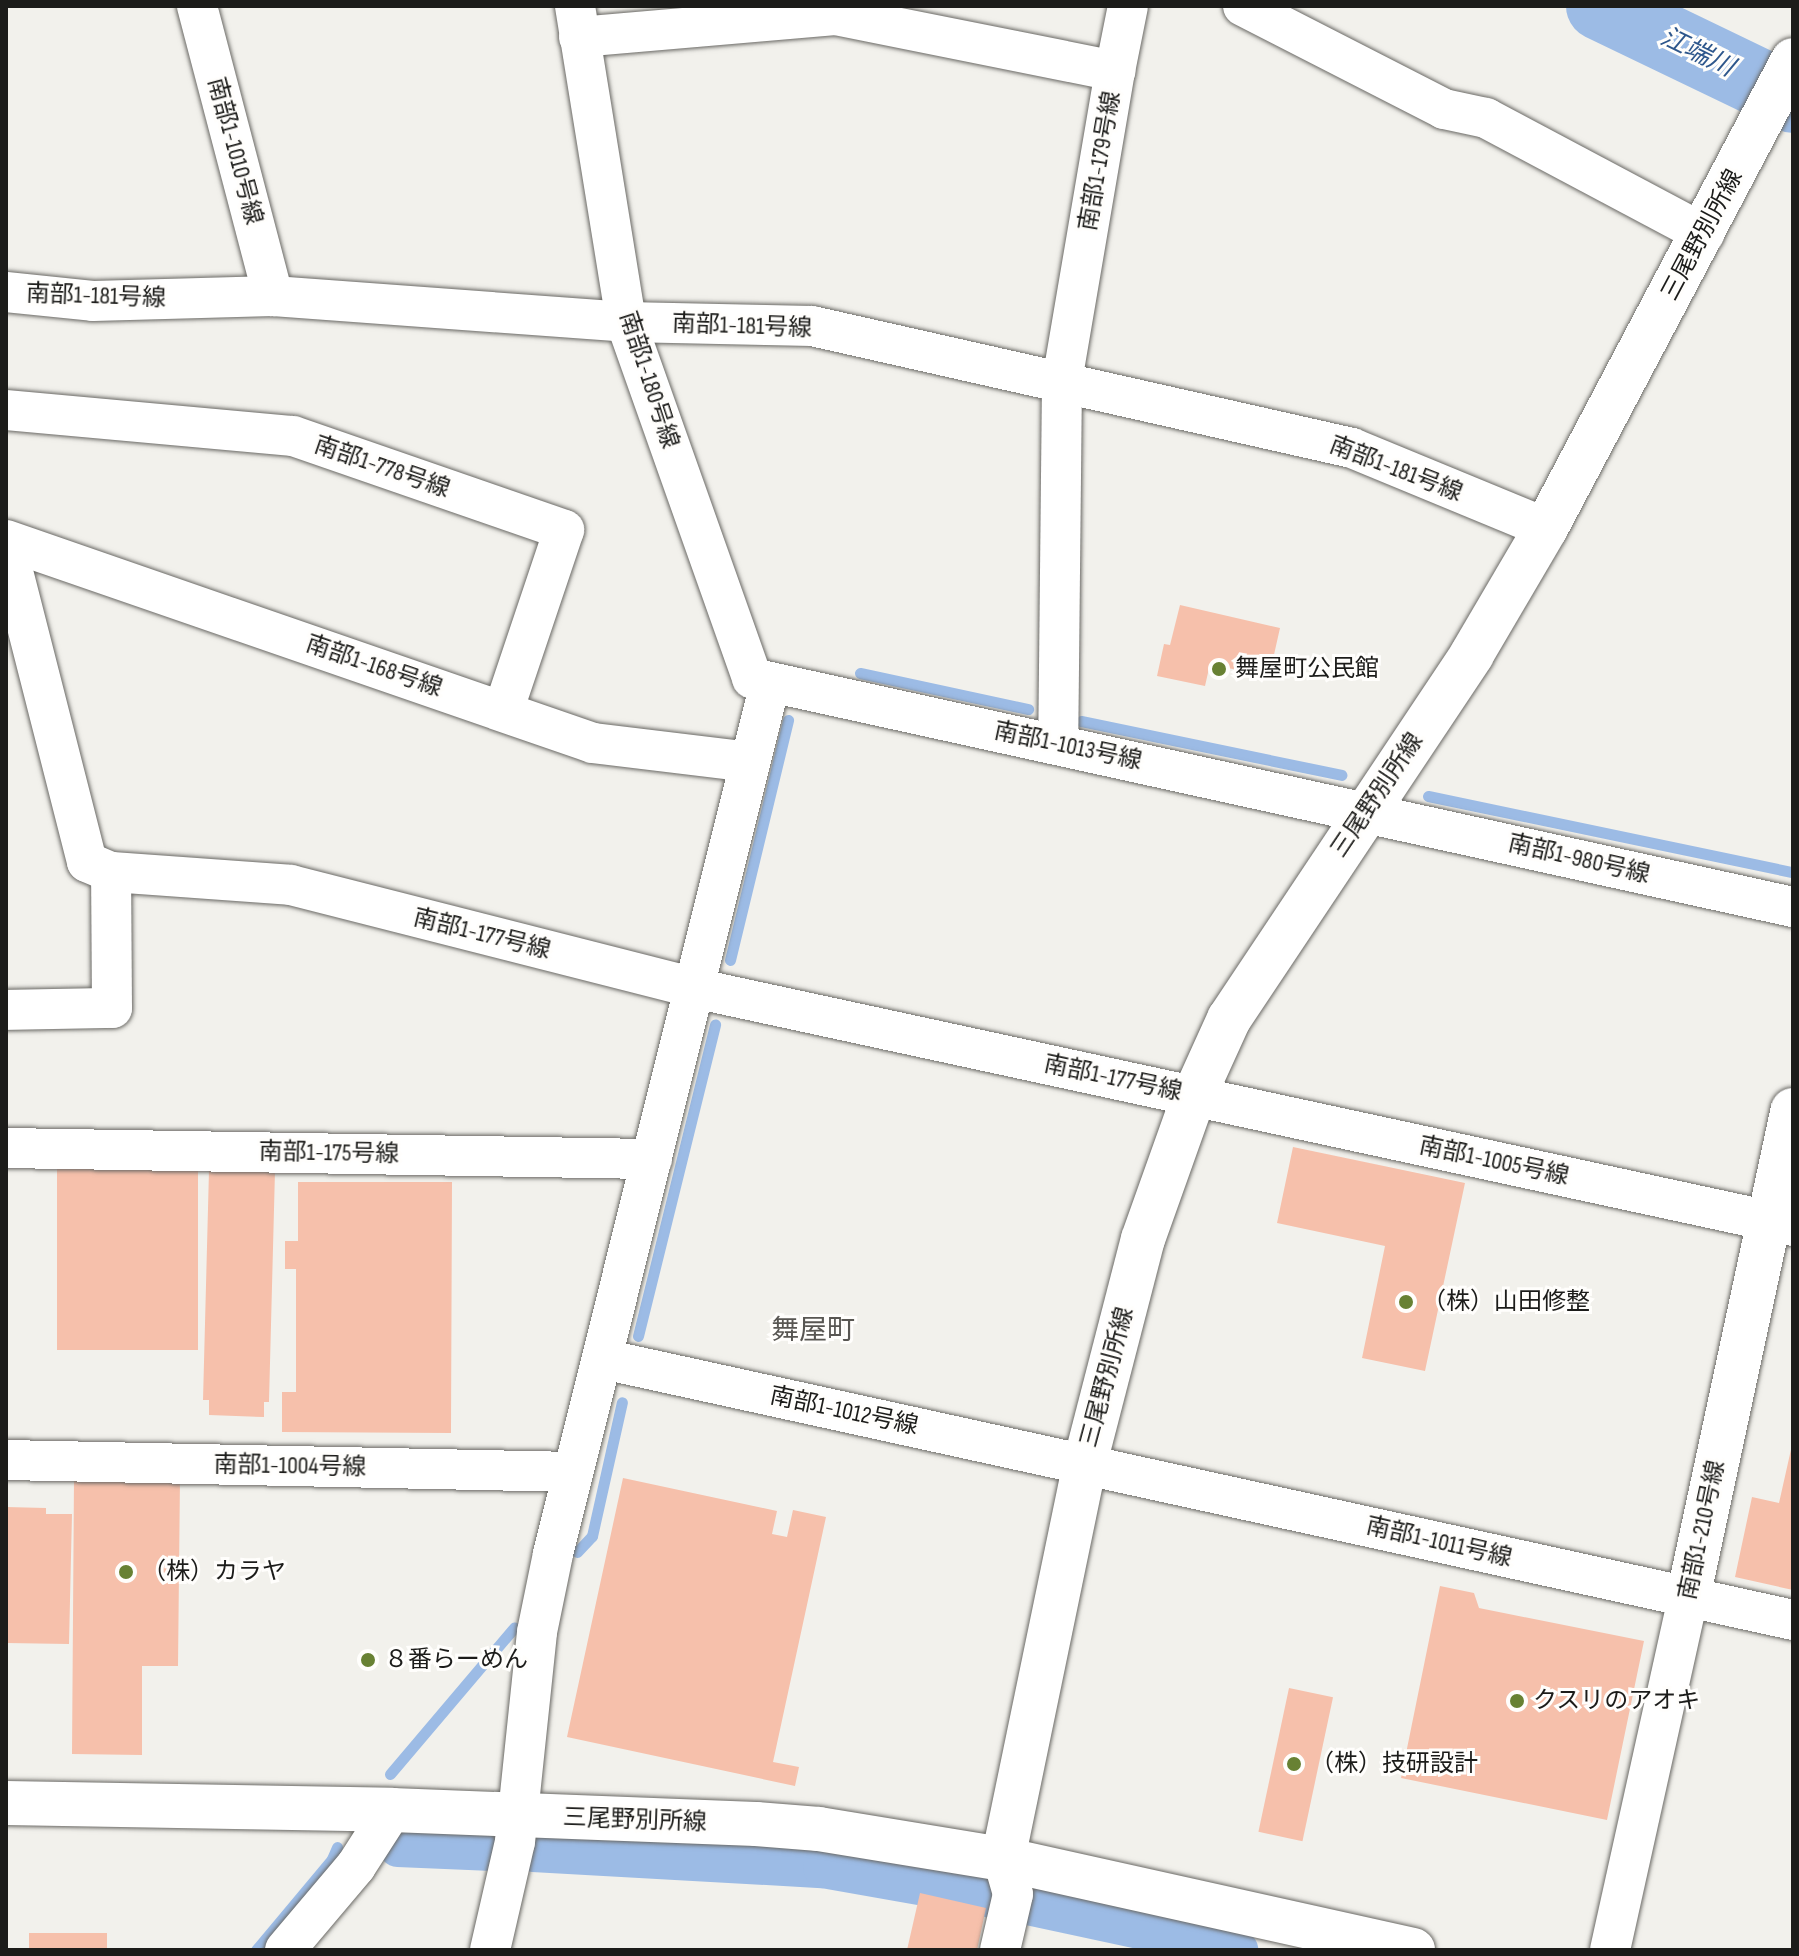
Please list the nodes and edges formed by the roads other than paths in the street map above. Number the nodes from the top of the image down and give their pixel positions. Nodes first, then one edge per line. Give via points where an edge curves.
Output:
1 (197, 6) edge
2 (1128, 6) edge
3 (1243, 6) edge
4 (577, 21) edge
5 (1793, 60) edge
6 (1115, 71) junction
7 (1709, 223) junction
8 (6, 292) edge
9 (273, 296) junction
10 (626, 322) junction
11 (1062, 381) junction
12 (6, 410) edge
13 (1546, 528) junction
14 (6, 542) edge
15 (770, 683) junction
16 (503, 711) junction
17 (1058, 743) junction
18 (750, 762) junction
19 (1365, 812) junction
20 (111, 872) junction
21 (1793, 907) edge
22 (694, 988) junction
23 (6, 1010) edge
24 (1194, 1096) junction
25 (1793, 1110) edge
26 (6, 1148) edge
27 (652, 1159) junction
28 (1781, 1223) edge
29 (603, 1359) junction
30 (6, 1460) edge
31 (1085, 1463) junction
32 (573, 1472) junction
33 (1688, 1598) junction
34 (1793, 1620) edge
35 (6, 1803) edge
36 (392, 1810) junction
37 (519, 1815) junction
38 (1003, 1859) junction
39 (285, 1950) edge
40 (490, 1950) edge
41 (1000, 1950) edge
42 (1413, 1950) edge
43 (1610, 1950) edge

1 - 9 street, 南部1-1010号線
2 - 6 street
3 - 7 street via 1444,109 1486,118
4 - 6 street, 南部1-179号線 via 835,15
4 - 10 street, 南部1-180号線
5 - 7 main road, 三尾野別所線
6 - 11 street, 南部1-179号線
7 - 13 main road, 三尾野別所線
8 - 9 street, 南部1-181号線 via 93,301
9 - 10 street, 南部1-181号線
10 - 11 street, 南部1-181号線 via 812,326
10 - 15 street, 南部1-180号線 via 752,678
11 - 13 street, 南部1-181号線 via 1352,448
11 - 17 street, 南部1-179号線
12 - 16 street, 南部1-778号線 via 293,436 564,530
13 - 19 main road, 三尾野別所線 via 1472,654
14 - 16 street, 南部1-168号線
14 - 20 street via 87,862
15 - 17 street, 南部1-1013号線
15 - 18 street
16 - 18 street, 南部1-168号線 via 593,743
17 - 19 street, 南部1-1013号線
18 - 22 street
19 - 21 street, 南部1-980号線
19 - 24 main road, 三尾野別所線 via 1229,1019
20 - 22 street, 南部1-177号線 via 291,885
20 - 23 street via 112,1008
22 - 24 street, 南部1-177号線
22 - 27 street
24 - 28 street, 南部1-1005号線
24 - 31 main road, 三尾野別所線 via 1143,1239
25 - 28 main road, 南部1-210号線
26 - 27 street, 南部1-175号線
27 - 29 street
28 - 33 main road, 南部1-210号線
29 - 31 street, 南部1-1012号線
29 - 32 street
30 - 32 street, 南部1-1004号線
31 - 33 street, 南部1-1011号線
31 - 38 main road, 三尾野別所線
32 - 37 street via 537,1632
33 - 34 street, 南部1-1011号線
33 - 43 street, 南部1-210号線
35 - 36 main road, 三尾野別所線
36 - 37 main road, 三尾野別所線
36 - 39 street via 356,1866
37 - 38 main road, 三尾野別所線 via 819,1829
37 - 40 street
38 - 41 street via 1013,1894
38 - 42 main road

